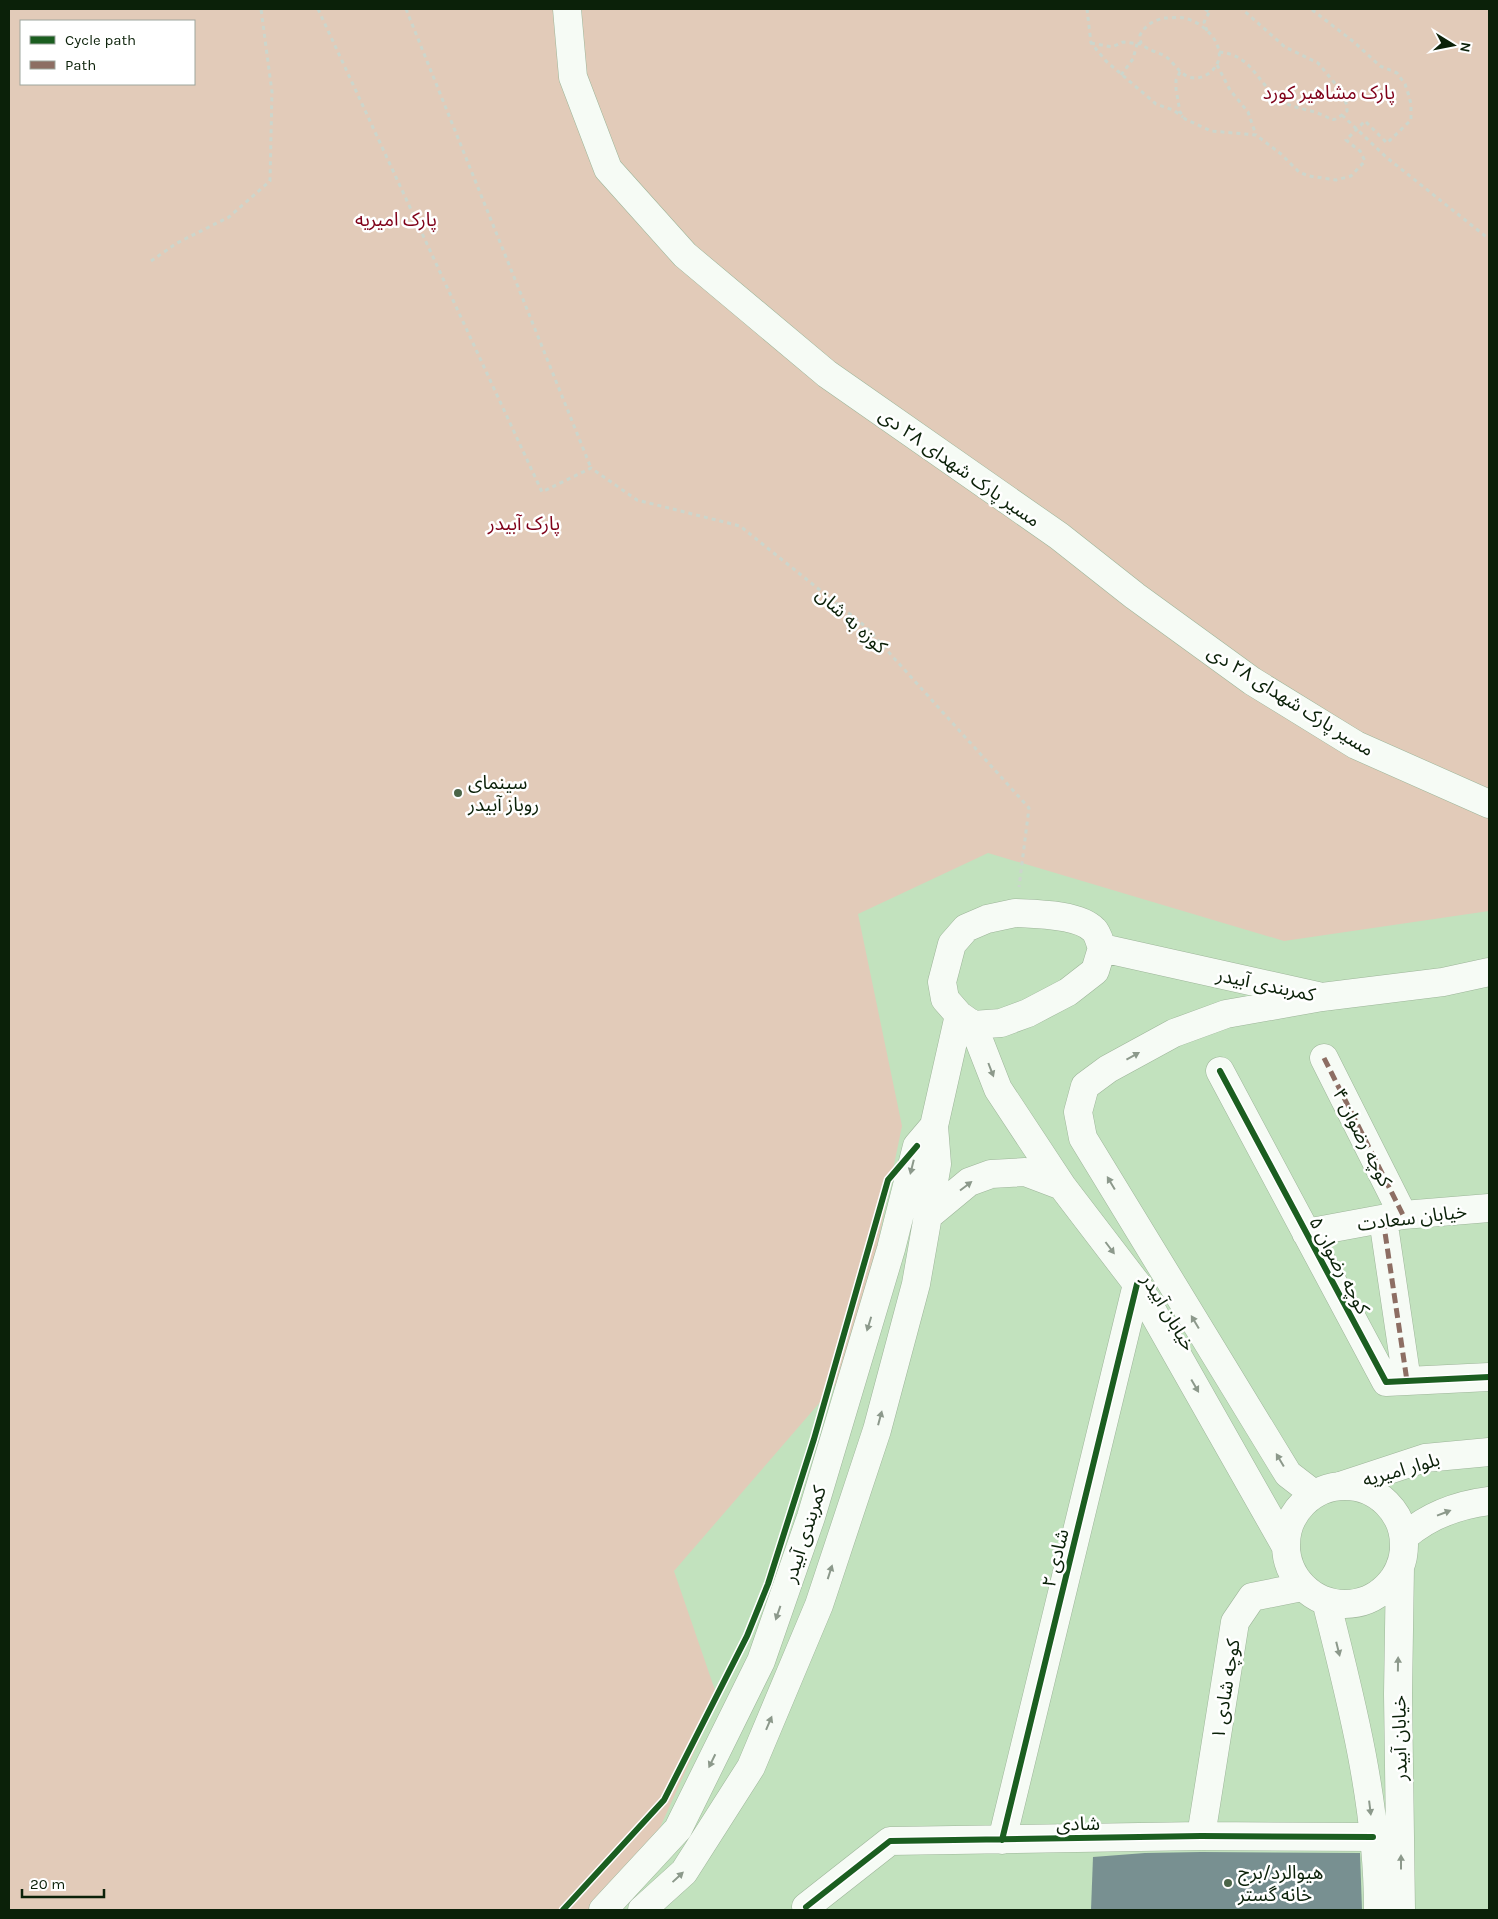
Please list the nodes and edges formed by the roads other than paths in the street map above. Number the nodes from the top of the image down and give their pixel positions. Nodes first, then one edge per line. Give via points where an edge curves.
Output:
1 (567, 9) edge
2 (1489, 804) edge
3 (1102, 948) junction
4 (1489, 972) edge
5 (1322, 997) junction
6 (966, 1020) junction
7 (1324, 1058) dead end
8 (1220, 1071) dead end
9 (934, 1126) junction
10 (1062, 1186) junction
11 (1489, 1208) edge
12 (928, 1216) junction
13 (1393, 1217) junction
14 (1306, 1233) junction
15 (1136, 1284) junction
16 (1489, 1377) edge
17 (1407, 1381) junction
18 (1489, 1452) edge
19 (1342, 1485) junction
20 (1314, 1494) junction
21 (1489, 1501) edge
22 (1404, 1537) junction
23 (1286, 1545) junction
24 (1400, 1566) junction
25 (1302, 1586) junction
26 (1326, 1601) junction
27 (1201, 1836) junction
28 (1374, 1836) junction
29 (1002, 1840) junction
30 (806, 1907) dead end
31 (603, 1910) edge
32 (642, 1910) edge
33 (1378, 1910) edge
34 (1401, 1910) edge

1 - 2 main road, مسیر پارک شهدای ۲۸ دی via 573,77 608,169 692,261 827,374 1059,536 1252,681 1356,745
3 - 5 main road, کمربندی آبیدر
3 - 6 main road via 1095,971 1068,992 1001,1024
3 - 6 main road via 1094,930 1078,921 1048,914 1015,913 966,928 952,944 942,982 945,999
4 - 5 main road, کمربندی آبیدر via 1442,982
20 -> 5 main road, خیابان آبیدر via 1288,1474 1083,1138 1078,1112 1085,1086 1108,1069 1174,1032 1226,1014
6 - 9 main road, کمربندی آبیدر
6 -> 10 main road, خیابان آبیدر via 998,1089
7 - 13 main road, کوچه رضوان ۴
8 - 14 main road, کوچه رضوان ۵
9 - 12 main road, کمربندی آبیدر via 937,1164
9 -> 31 main road, کمربندی آبیدر via 917,1146 891,1250 811,1517 761,1661 678,1829
12 -> 10 main road via 969,1182 991,1174 1025,1172
10 -> 15 main road, خیابان آبیدر
11 - 13 main road, خیابان سعادت
32 -> 12 main road, کمربندی آبیدر via 684,1872 751,1767 819,1605 876,1430 916,1284
13 - 14 main road, خیابان سعادت
13 - 17 main road, کوچه رضوان ۴
14 - 17 main road, کوچه رضوان ۵ via 1386,1382
15 -> 23 main road, خیابان آبیدر
15 - 29 main road, شادی ۲
16 - 17 main road, کوچه رضوان ۵
18 - 19 main road, بلوار امیریه via 1425,1458
19 - 20 main road
19 - 22 main road via 1360,1487 1376,1494 1399,1520
20 - 23 main road via 1299,1508 1289,1525
22 -> 21 main road via 1437,1515
22 - 24 main road
23 - 25 main road via 1293,1574
24 - 26 main road via 1391,1582 1362,1602
34 -> 24 main road, خیابان آبیدر
25 - 26 main road
25 - 27 main road, کوچه شادی ۱ via 1252,1597 1235,1622
26 -> 28 main road, خیابان آبیدر via 1354,1711
27 - 28 main road, شادی
27 - 29 main road, شادی
28 - 33 main road, خیابان آبیدر
29 - 30 main road, شادی via 890,1841

